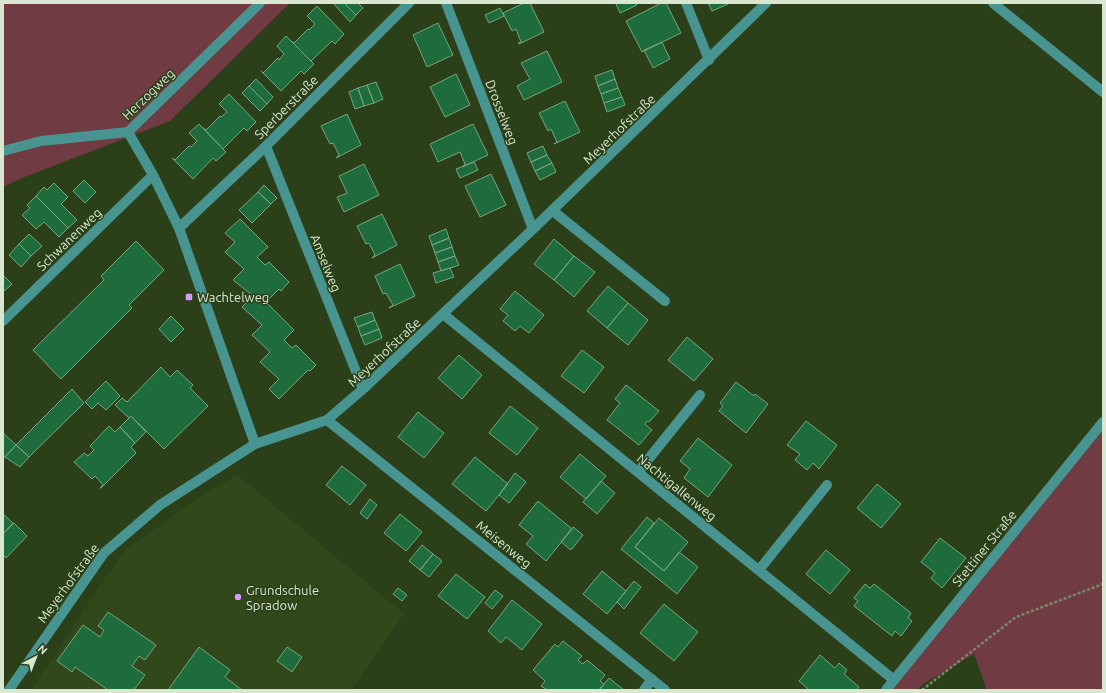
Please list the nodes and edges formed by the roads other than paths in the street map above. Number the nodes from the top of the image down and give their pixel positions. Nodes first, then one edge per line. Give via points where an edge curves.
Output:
1 (260, 3) edge
2 (409, 3) edge
3 (446, 3) edge
4 (686, 3) edge
5 (766, 3) edge
6 (993, 3) edge
7 (708, 60) junction
8 (1103, 92) edge
9 (128, 132) junction
10 (266, 146) junction
11 (3, 151) edge
12 (153, 175) junction
13 (553, 211) junction
14 (178, 228) junction
15 (534, 229) junction
16 (665, 301) dead end
17 (443, 314) junction
18 (3, 321) edge
19 (363, 389) junction
20 (700, 395) dead end
21 (327, 420) junction
22 (1103, 422) edge
23 (255, 444) junction
24 (638, 472) junction
25 (827, 485) dead end
26 (759, 570) junction
27 (652, 679) junction
28 (894, 680) junction
29 (9, 690) edge
30 (644, 690) edge
31 (665, 690) edge
32 (886, 690) edge

1 - 9 street, Herzogweg
2 - 10 street, Sperberstraße
3 - 15 street, Drosselweg
4 - 7 street
5 - 7 street, Meyerhofstraße
6 - 8 street
7 - 13 street, Meyerhofstraße
9 - 11 street, Herzogweg via 41,141
9 - 12 street
10 - 14 street, Sperberstraße
10 - 19 street, Amselweg
12 - 14 street
12 - 18 street, Schwanenweg
13 - 15 street, Meyerhofstraße
13 - 16 street
14 - 23 street
15 - 17 street, Meyerhofstraße
17 - 19 street, Meyerhofstraße
17 - 24 street, Nachtigallenweg
19 - 21 street, Meyerhofstraße
20 - 24 street
21 - 23 street, Meyerhofstraße
21 - 27 street, Meisenweg
22 - 28 street, Stettiner Straße
23 - 29 street, Meyerhofstraße via 160,505 104,553
24 - 26 street, Nachtigallenweg
25 - 26 street
26 - 28 street, Nachtigallenweg
27 - 30 street
27 - 31 street, Meisenweg
28 - 32 street, Stettiner Straße

